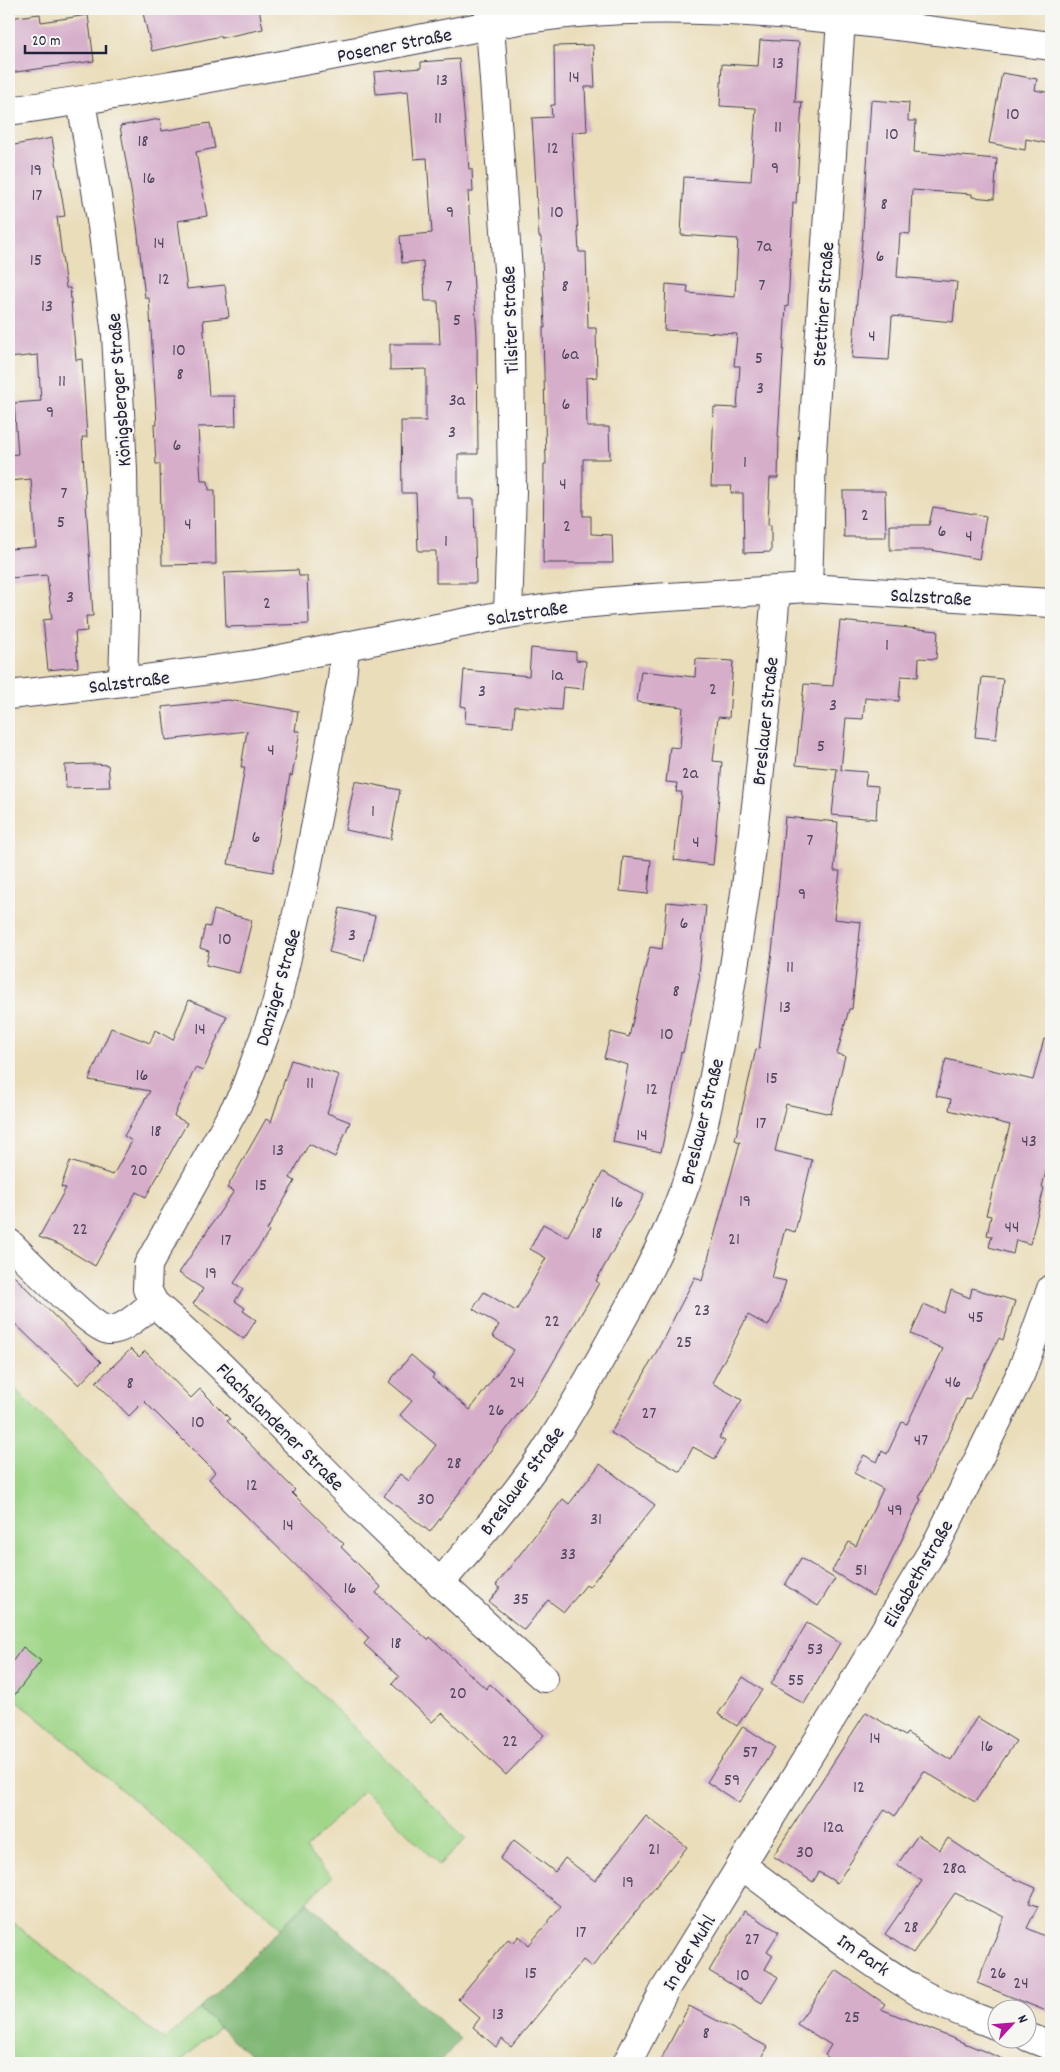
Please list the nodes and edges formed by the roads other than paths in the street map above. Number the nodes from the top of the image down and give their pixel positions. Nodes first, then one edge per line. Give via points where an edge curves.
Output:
1 (841, 20) junction
2 (490, 26) junction
3 (1051, 46) edge
4 (81, 101) junction
5 (9, 111) edge
6 (808, 588) junction
7 (776, 590) junction
8 (1051, 603) edge
9 (508, 614) junction
10 (345, 647) junction
11 (123, 682) junction
12 (9, 695) edge
13 (9, 1243) edge
14 (1051, 1289) edge
15 (154, 1303) junction
16 (440, 1583) junction
17 (544, 1678) dead end
18 (748, 1854) junction
19 (988, 2022) edge
20 (1038, 2041) edge
21 (1051, 2046) edge
22 (627, 2063) edge

1 - 2 street, Posener Straße via 719,11 651,10 576,13
1 - 3 street, Posener Straße
1 - 6 street, Stettiner Straße via 813,443
2 - 4 street, Posener Straße
2 - 9 street, Tilsiter Straße via 509,284 512,491
4 - 5 street, Posener Straße
4 - 11 street, Königsberger Straße via 116,334 123,470
6 - 7 street, Salzstraße
6 - 8 street, Salzstraße
7 - 9 street, Salzstraße via 599,602
7 - 16 street, Breslauer Straße via 748,871 733,973 702,1130 686,1185 639,1290 548,1446 501,1512
9 - 10 street, Salzstraße
10 - 11 street, Salzstraße via 255,664
10 - 15 street, Danziger Straße via 319,808 276,1005 243,1094 148,1265 147,1290
11 - 12 street, Salzstraße
13 - 15 street via 89,1320 107,1330 122,1328
14 - 18 street, Elisabethstraße via 1022,1373 937,1543
15 - 16 street, Flachslandener Straße
16 - 17 street, Flachslandener Straße
18 - 19 street, Im Park via 811,1917 918,1992
18 - 22 street, In der Muhl via 665,1989
20 - 21 street

